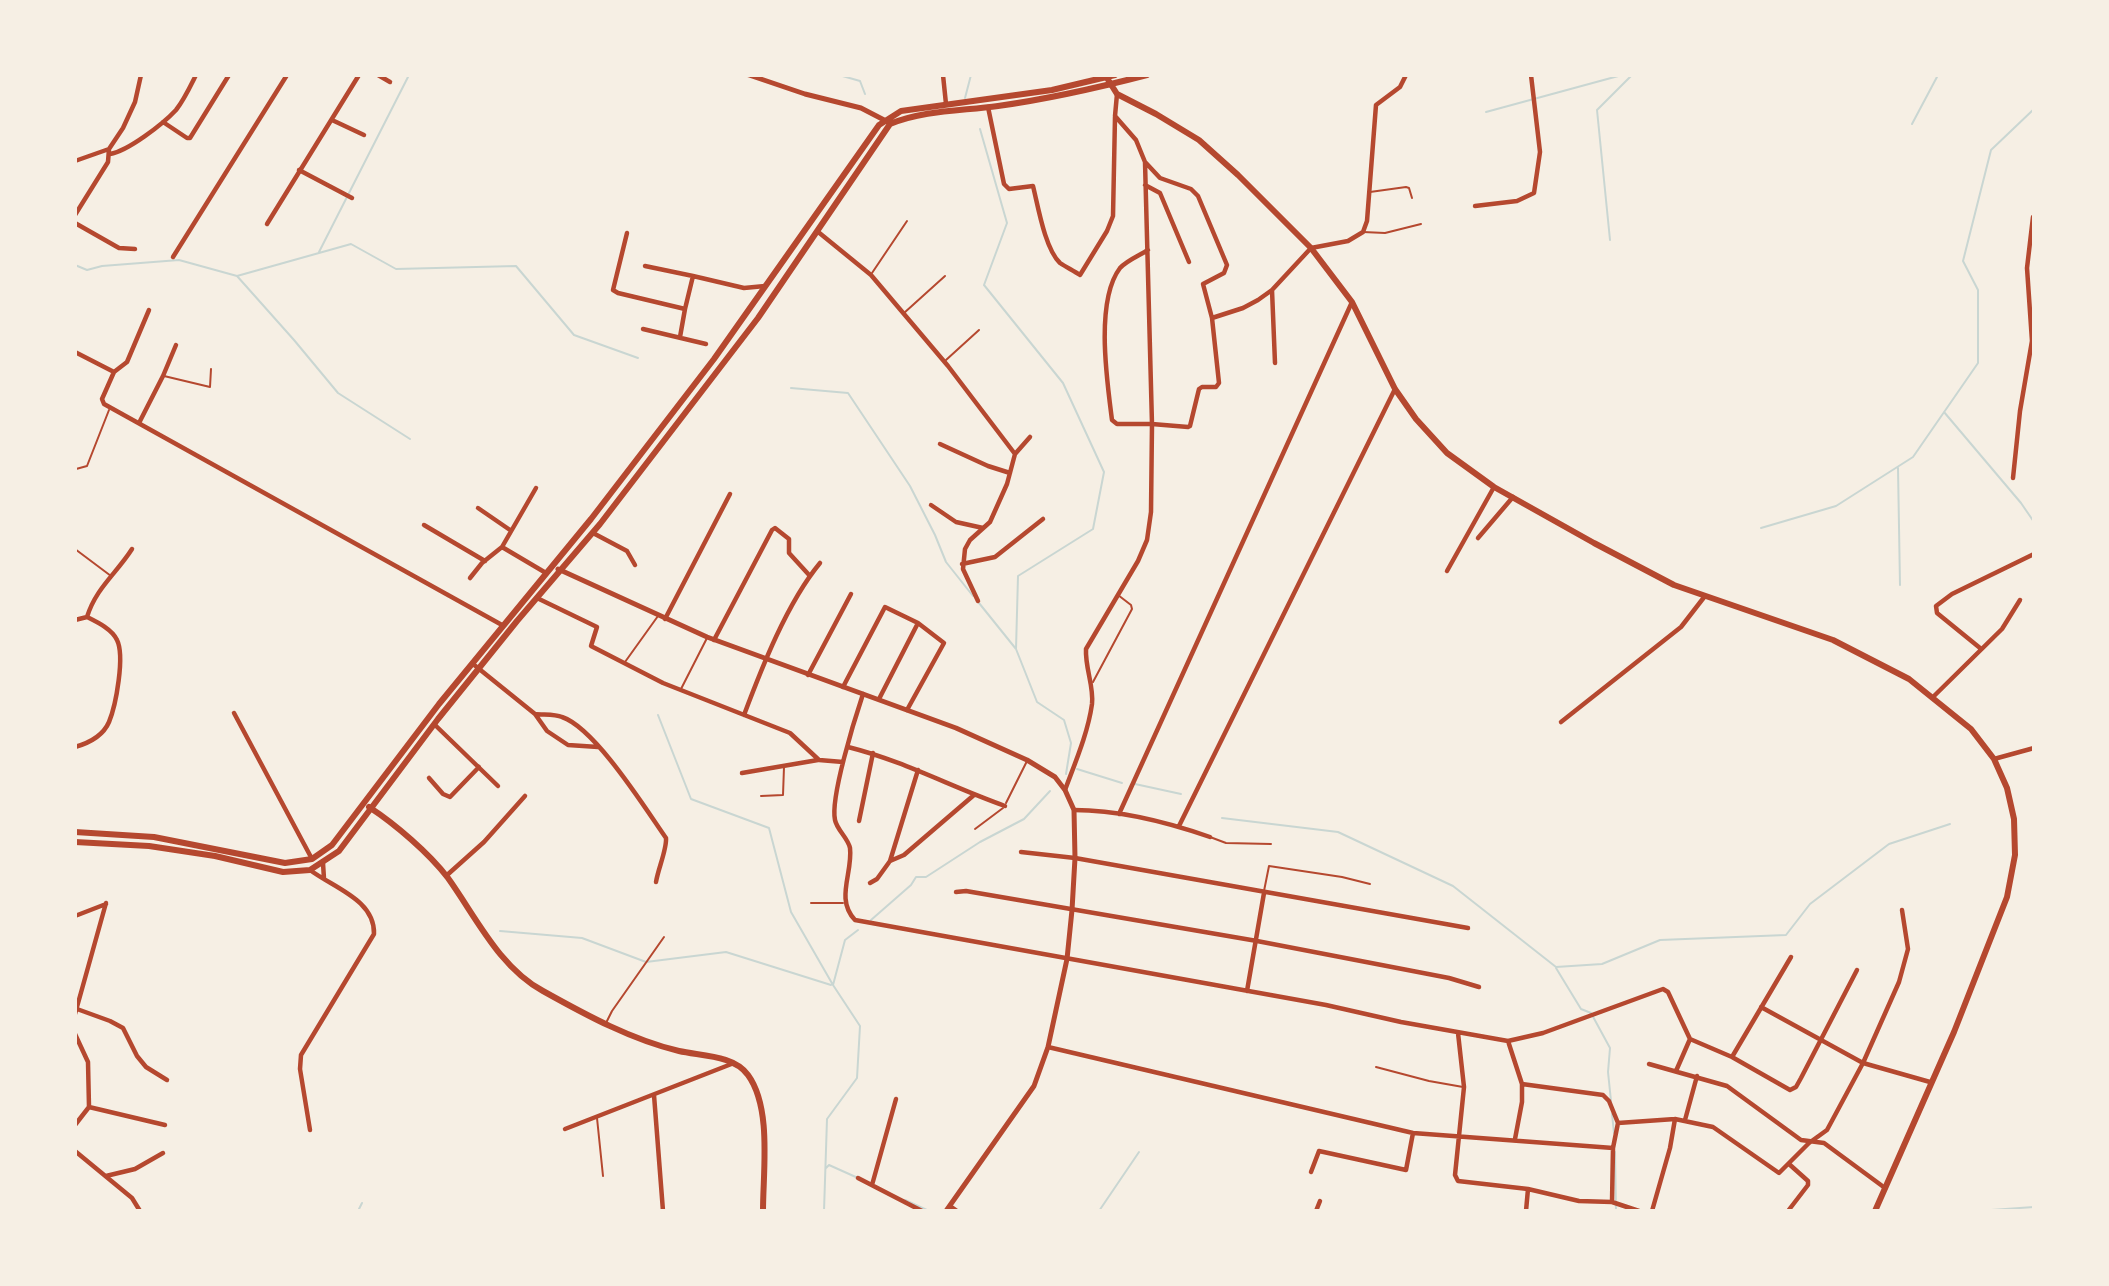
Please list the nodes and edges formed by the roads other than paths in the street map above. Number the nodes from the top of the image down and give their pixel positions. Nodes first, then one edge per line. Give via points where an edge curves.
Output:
1 (141, 75) edge
2 (196, 75) edge
3 (229, 75) edge
4 (287, 75) edge
5 (359, 75) edge
6 (378, 75) edge
7 (750, 75) edge
8 (943, 75) edge
9 (1115, 75) edge
10 (1147, 75) edge
11 (1406, 75) edge
12 (1531, 75) edge
13 (1107, 78) junction
14 (390, 82) dead end
15 (1110, 85) junction
16 (1117, 94) junction
17 (946, 105) junction
18 (974, 106) junction
19 (988, 107) junction
20 (1115, 116) junction
21 (332, 120) junction
22 (163, 122) junction
23 (888, 122) junction
24 (364, 135) dead end
25 (110, 151) junction
26 (75, 161) edge
27 (1145, 162) junction
28 (299, 170) junction
29 (1145, 185) junction
30 (1370, 192) junction
31 (352, 198) dead end
32 (1412, 198) dead end
33 (1475, 206) dead end
34 (75, 215) edge
35 (2033, 217) edge
36 (907, 221) dead end
37 (75, 223) edge
38 (267, 224) dead end
39 (1421, 225) dead end
40 (817, 231) junction
41 (1363, 232) junction
42 (626, 233) dead end
43 (1311, 248) junction
44 (135, 249) dead end
45 (1148, 250) junction
46 (173, 257) dead end
47 (1189, 262) dead end
48 (645, 266) dead end
49 (871, 275) junction
50 (693, 276) junction
51 (945, 276) dead end
52 (765, 286) junction
53 (744, 288) junction
54 (1272, 289) junction
55 (776, 293) junction
56 (754, 302) junction
57 (1352, 302) junction
58 (685, 309) junction
59 (149, 310) dead end
60 (903, 314) junction
61 (1212, 318) junction
62 (643, 329) dead end
63 (979, 330) dead end
64 (680, 337) junction
65 (2033, 341) edge
66 (706, 344) dead end
67 (176, 345) dead end
68 (75, 352) edge
69 (944, 362) junction
70 (1275, 363) dead end
71 (211, 369) dead end
72 (114, 372) junction
73 (163, 376) junction
74 (1395, 389) junction
75 (110, 407) junction
76 (139, 422) junction
77 (1153, 424) junction
78 (1030, 437) dead end
79 (940, 444) dead end
80 (1015, 454) junction
81 (76, 469) edge
82 (1010, 473) junction
83 (2013, 478) dead end
84 (1494, 487) junction
85 (536, 488) dead end
86 (730, 494) dead end
87 (1513, 498) junction
88 (932, 505) dead end
89 (478, 508) dead end
90 (591, 519) junction
91 (1042, 519) dead end
92 (424, 524) dead end
93 (600, 524) junction
94 (984, 528) junction
95 (510, 530) junction
96 (593, 533) junction
97 (1478, 538) dead end
98 (502, 547) junction
99 (75, 549) edge
100 (132, 549) dead end
101 (2034, 554) edge
102 (485, 561) junction
103 (820, 564) dead end
104 (962, 564) junction
105 (635, 565) dead end
106 (551, 566) junction
107 (561, 570) junction
108 (1447, 571) dead end
109 (546, 573) junction
110 (112, 576) junction
111 (810, 576) junction
112 (470, 578) dead end
113 (851, 594) dead end
114 (1118, 595) junction
115 (1705, 596) junction
116 (537, 598) junction
117 (2020, 600) dead end
118 (978, 601) dead end
119 (658, 616) junction
120 (87, 617) junction
121 (75, 620) edge
122 (665, 620) junction
123 (918, 623) junction
124 (502, 625) junction
125 (710, 639) junction
126 (1980, 649) junction
127 (765, 659) junction
128 (624, 663) junction
129 (473, 664) junction
130 (479, 670) junction
131 (808, 675) junction
132 (1091, 686) junction
133 (843, 687) junction
134 (680, 690) junction
135 (863, 694) junction
136 (1933, 697) junction
137 (879, 699) junction
138 (907, 710) junction
139 (234, 713) dead end
140 (535, 714) junction
141 (744, 715) junction
142 (1561, 722) dead end
143 (434, 724) junction
144 (75, 747) edge
145 (598, 747) junction
146 (848, 747) junction
147 (2034, 748) edge
148 (873, 753) junction
149 (1994, 759) junction
150 (819, 760) junction
151 (1027, 760) junction
152 (843, 762) junction
153 (479, 767) junction
154 (784, 767) junction
155 (919, 770) junction
156 (743, 773) dead end
157 (429, 778) dead end
158 (498, 786) dead end
159 (1065, 790) junction
160 (974, 795) junction
161 (525, 796) dead end
162 (761, 796) dead end
163 (364, 804) junction
164 (1004, 806) junction
165 (372, 808) junction
166 (1074, 810) junction
167 (1119, 814) junction
168 (859, 821) dead end
169 (1179, 826) junction
170 (975, 829) dead end
171 (75, 832) edge
172 (98, 832) junction
173 (113, 833) junction
174 (1210, 837) joint
175 (75, 842) edge
176 (96, 844) junction
177 (1271, 844) dead end
178 (112, 845) junction
179 (1021, 852) dead end
180 (1075, 858) junction
181 (312, 859) junction
182 (890, 861) junction
183 (323, 863) junction
184 (310, 870) junction
185 (446, 876) junction
186 (324, 880) junction
187 (656, 881) dead end
188 (870, 883) dead end
189 (1370, 884) dead end
190 (956, 892) dead end
191 (1264, 893) junction
192 (811, 903) dead end
193 (844, 903) junction
194 (1072, 910) junction
195 (1902, 910) dead end
196 (75, 916) edge
197 (1468, 928) dead end
198 (664, 937) dead end
199 (1257, 941) junction
200 (1790, 957) dead end
201 (1067, 959) junction
202 (1857, 970) dead end
203 (1479, 987) dead end
204 (1247, 991) junction
205 (1761, 1007) junction
206 (76, 1012) edge
207 (606, 1024) junction
208 (1458, 1033) junction
209 (75, 1034) edge
210 (1690, 1039) junction
211 (1508, 1041) junction
212 (1821, 1042) junction
213 (1048, 1047) junction
214 (1732, 1057) junction
215 (735, 1062) junction
216 (1863, 1063) junction
217 (1649, 1064) dead end
218 (1376, 1067) dead end
219 (1676, 1071) junction
220 (1697, 1076) junction
221 (167, 1080) dead end
222 (1930, 1082) junction
223 (1522, 1084) junction
224 (1464, 1087) junction
225 (654, 1095) junction
226 (896, 1099) dead end
227 (89, 1107) junction
228 (597, 1117) junction
229 (1675, 1119) junction
230 (1685, 1120) junction
231 (1618, 1123) junction
232 (75, 1125) edge
233 (165, 1125) dead end
234 (565, 1129) dead end
235 (310, 1130) dead end
236 (1413, 1133) junction
237 (1461, 1136) junction
238 (1515, 1139) junction
239 (1809, 1143) junction
240 (1613, 1148) junction
241 (75, 1151) edge
242 (163, 1153) dead end
243 (1789, 1163) junction
244 (1311, 1172) dead end
245 (105, 1177) junction
246 (603, 1177) dead end
247 (858, 1178) dead end
248 (872, 1185) junction
249 (1885, 1188) junction
250 (1528, 1189) junction
251 (1320, 1201) dead end
252 (1612, 1202) junction
253 (948, 1209) edge
254 (140, 1211) edge
255 (663, 1211) edge
256 (763, 1211) edge
257 (922, 1211) edge
258 (957, 1211) edge
259 (1315, 1211) edge
260 (1526, 1211) edge
261 (1639, 1211) edge
262 (1653, 1211) edge
263 (1788, 1211) edge
264 (1875, 1211) edge

1 - 25 street via 135,103
2 - 22 street
3 - 22 street via 190,138
4 - 46 street
5 - 21 street
6 - 14 street
7 - 23 street via 860,108
8 - 17 street
9 - 13 main road
10 - 15 main road
11 - 30 street via 1400,87 1376,105
12 - 33 street via 1540,152 1534,193 1517,201
13 - 15 main road
13 - 18 main road
15 - 16 main road
15 - 19 main road
16 - 20 street
16 - 43 main road via 1199,140
17 - 18 main road
17 - 23 main road via 901,111
18 - 19 main road
18 - 23 main road
19 - 20 street via 1004,184 1033,187 1052,252 1080,275 1113,216
20 - 27 street via 1136,140
21 - 24 street
21 - 28 street
22 - 25 street via 121,151
23 - 40 main road
23 - 52 main road via 875,130
25 - 26 street
25 - 34 street via 108,162
27 - 29 street
27 - 61 street via 1160,177 1198,196 1227,265 1224,273 1203,284
28 - 31 street
28 - 38 street
29 - 45 street
29 - 47 street via 1160,193
30 - 32 lane via 1406,187
30 - 41 street
35 - 65 street via 2027,268
36 - 49 lane
37 - 44 street via 119,248
39 - 41 lane via 1385,233
40 - 49 street
40 - 55 main road
41 - 43 street via 1348,241
42 - 58 street via 614,290
43 - 54 street
43 - 57 main road
45 - 77 street
45 - 77 street via 1121,267 1112,287 1105,318 1105,372 1114,423
48 - 50 street
49 - 60 street
50 - 53 street
50 - 58 street
51 - 60 lane
52 - 53 street
52 - 55 main road
52 - 56 main road
53 - 56 street
54 - 61 street via 1243,308
54 - 70 street
55 - 93 main road
56 - 90 main road
57 - 74 main road
57 - 167 street
58 - 64 street
59 - 72 street via 127,362
60 - 69 street
61 - 77 street via 1218,386 1199,389 1190,426
62 - 64 street
63 - 69 lane
64 - 66 street
65 - 83 street
67 - 73 street
68 - 72 street
69 - 80 street
71 - 73 lane via 209,387
72 - 75 street via 102,399
73 - 76 street
74 - 84 main road via 1447,453
74 - 169 street
75 - 76 street
75 - 81 lane via 87,466
76 - 124 street
77 - 114 street via 1147,540
78 - 80 street
79 - 82 street
80 - 82 street
82 - 94 street
84 - 87 main road
84 - 108 street
85 - 95 street
86 - 122 street
87 - 97 street
87 - 115 main road via 1674,585
88 - 94 street via 956,522
89 - 95 street
90 - 93 main road
90 - 106 main road
91 - 104 street via 995,557
92 - 102 street
93 - 96 main road
94 - 104 street via 965,549
95 - 98 street
96 - 105 street via 628,551
96 - 107 main road
98 - 102 street
98 - 109 street
99 - 110 lane
100 - 110 street
101 - 126 street via 1936,606 1937,613
102 - 112 street
103 - 111 street
104 - 118 street
106 - 107 street
106 - 109 main road
107 - 116 main road
107 - 119 street
109 - 124 main road
110 - 120 street via 93,597
111 - 125 street via 789,553 789,539 772,530
111 - 127 street
113 - 131 street
114 - 132 street via 1086,649
114 - 132 lane via 1132,609
115 - 136 main road via 1833,640 1909,679
115 - 142 street via 1681,627
116 - 128 street via 595,626 591,646
116 - 130 main road
117 - 126 street via 2002,629
119 - 122 street
119 - 128 lane
120 - 121 street
120 - 144 street via 117,640 119,674 109,723 94,740
122 - 125 street
123 - 133 street via 885,607
123 - 137 street
123 - 138 street via 944,642
124 - 129 main road
125 - 127 street
125 - 134 lane
126 - 136 street
127 - 131 street
127 - 141 street
128 - 134 street
129 - 130 street
129 - 163 main road
130 - 140 street
130 - 143 main road
131 - 133 street
132 - 159 street via 1092,703 1082,745
133 - 135 street
134 - 141 street
135 - 137 street
135 - 146 street
136 - 149 main road via 1971,729
137 - 138 street
138 - 151 street
139 - 181 street
140 - 145 street via 561,716 578,725
140 - 145 street via 547,731 568,745
141 - 150 street via 790,733
143 - 153 street
143 - 165 main road
145 - 187 street via 666,838
146 - 148 street
146 - 152 street
147 - 149 street
148 - 155 street
148 - 168 street
149 - 222 main road via 2014,819 2015,855 2007,897
150 - 152 street
150 - 154 street
151 - 159 street via 1055,777
151 - 164 lane
152 - 193 street via 834,811 850,849
153 - 157 street via 450,797
153 - 158 street
154 - 156 street
154 - 162 lane via 783,794
155 - 160 street
155 - 182 street
159 - 166 street
160 - 164 street
160 - 182 street via 904,855
161 - 185 street
163 - 165 main road
163 - 181 main road via 332,845
164 - 170 lane
165 - 183 main road via 339,851
165 - 185 main road
166 - 167 street
166 - 180 street
167 - 169 street
169 - 174 street
171 - 172 main road
172 - 173 main road
172 - 176 main road
173 - 178 main road
173 - 181 main road via 274,862
174 - 177 lane via 1226,843
175 - 176 main road
176 - 178 main road
178 - 184 main road via 215,856 284,873
179 - 180 street
180 - 191 street
180 - 194 street
182 - 188 street
183 - 184 main road
183 - 186 street
184 - 186 street
185 - 207 main road via 507,964 540,990
186 - 235 street via 369,912 374,934 301,1055
189 - 191 lane via 1269,866
190 - 194 street
191 - 197 street
191 - 199 street
192 - 193 lane
193 - 201 street via 855,920
194 - 199 street
194 - 201 street
195 - 216 street via 1908,949 1899,982
196 - 206 street via 106,904
198 - 207 lane
199 - 203 street
199 - 204 street
200 - 205 street
201 - 204 street
201 - 213 street
202 - 212 street
204 - 208 street
205 - 212 street
205 - 214 street
206 - 221 street via 123,1028 146,1067
207 - 215 main road via 669,1049
208 - 211 street
208 - 224 street
209 - 227 street via 88,1062
210 - 211 street via 1666,990 1653,990 1543,1033
210 - 214 street
210 - 219 street
211 - 223 street
212 - 214 street via 1793,1090
212 - 216 street
213 - 236 street
213 - 253 street via 1034,1086
215 - 225 street
215 - 256 main road via 755,1086 764,1124
216 - 222 street
216 - 239 street via 1828,1130
217 - 219 street
218 - 224 lane
219 - 220 street
220 - 230 street
220 - 239 street via 1727,1086
222 - 249 main road
223 - 231 street via 1603,1095
223 - 238 street
224 - 237 street
225 - 228 street
225 - 255 street
226 - 248 street
227 - 232 street
227 - 233 street
228 - 234 street
228 - 246 lane
229 - 230 street
229 - 231 street
229 - 262 street
230 - 243 street via 1713,1127 1779,1172
231 - 240 street
236 - 237 street
236 - 244 street via 1406,1170 1319,1152
237 - 238 street
237 - 250 street via 1458,1181
238 - 240 street
239 - 243 street
239 - 249 street via 1824,1143
240 - 252 street
241 - 245 street
242 - 245 street via 135,1169
243 - 263 street via 1808,1185
245 - 254 street via 132,1198
247 - 248 street
248 - 257 street
249 - 264 main road
250 - 252 street via 1579,1201
250 - 260 street
251 - 259 street
252 - 261 street
253 - 258 street

